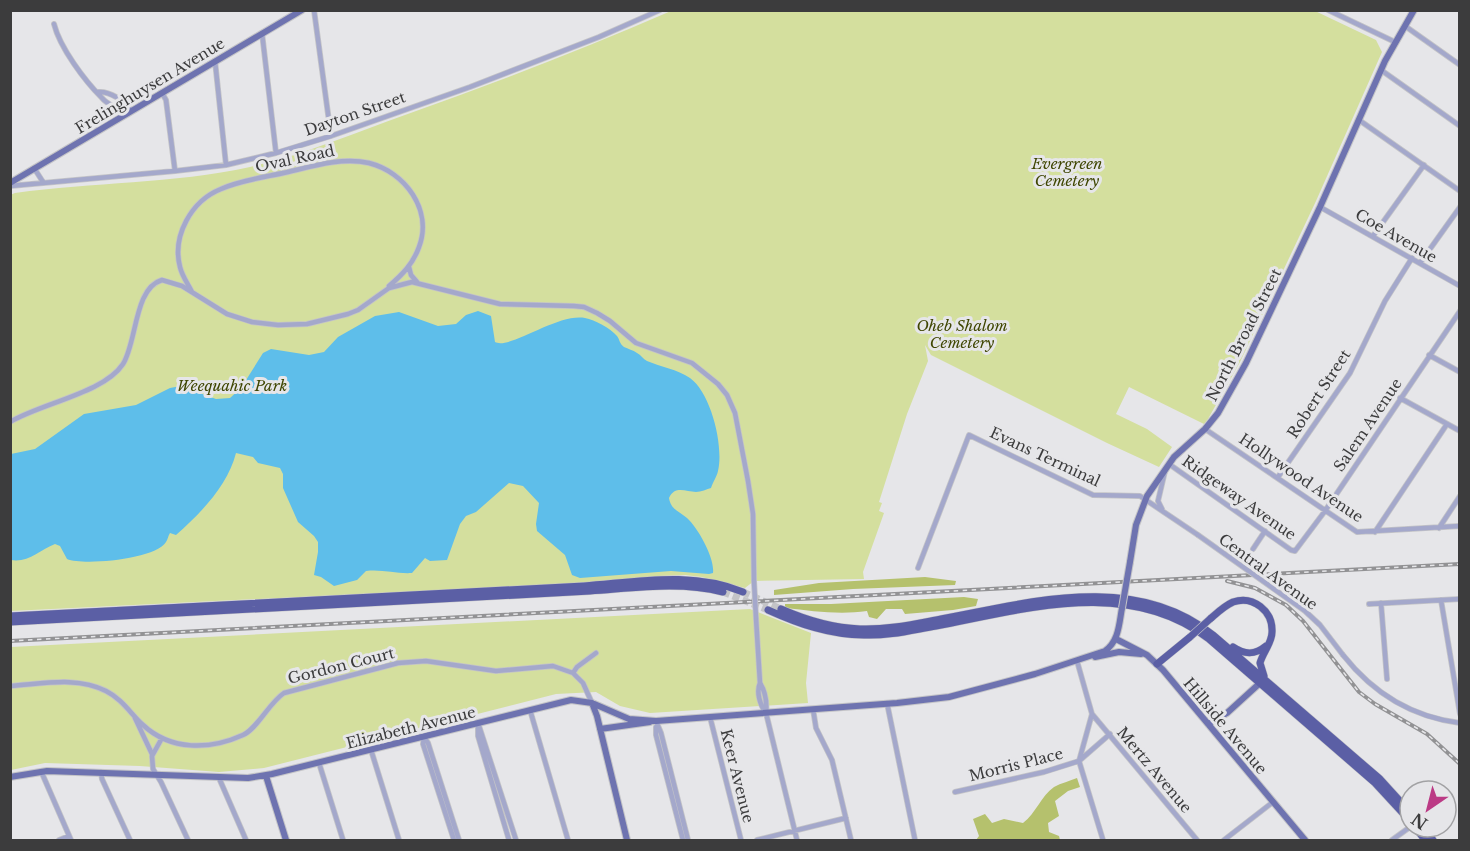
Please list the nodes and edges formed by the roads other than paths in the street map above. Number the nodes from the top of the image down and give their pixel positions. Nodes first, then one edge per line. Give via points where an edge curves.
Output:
1 (302, 10) edge
2 (315, 10) edge
3 (660, 10) edge
4 (1328, 10) edge
5 (1414, 10) edge
6 (54, 24) dead end
7 (1405, 26) junction
8 (262, 33) junction
9 (1395, 42) junction
10 (215, 61) junction
11 (1460, 65) edge
12 (1381, 70) junction
13 (98, 92) junction
14 (162, 93) junction
15 (131, 111) junction
16 (123, 116) junction
17 (1359, 120) junction
18 (1460, 126) edge
19 (331, 136) junction
20 (276, 153) junction
21 (226, 165) junction
22 (1424, 165) junction
23 (34, 168) junction
24 (175, 171) junction
25 (43, 182) junction
26 (10, 184) edge
27 (1460, 191) edge
28 (1320, 207) junction
29 (1460, 207) edge
30 (1373, 236) junction
31 (1412, 258) junction
32 (1420, 263) junction
33 (409, 267) junction
34 (417, 282) junction
35 (1460, 286) edge
36 (384, 290) junction
37 (193, 292) junction
38 (1460, 311) edge
39 (1429, 355) junction
40 (1460, 372) edge
41 (1400, 398) junction
42 (10, 422) edge
43 (1447, 424) junction
44 (1205, 429) junction
45 (1460, 431) edge
46 (1167, 466) junction
47 (1278, 477) junction
48 (1460, 496) edge
49 (1146, 499) junction
50 (1163, 511) junction
51 (1324, 511) junction
52 (1460, 526) edge
53 (1439, 528) junction
54 (1265, 531) junction
55 (1374, 532) junction
56 (1253, 549) dead end
57 (1295, 550) joint
58 (918, 568) dead end
59 (723, 592) tunnel mouth
60 (743, 592) tunnel mouth
61 (1460, 599) edge
62 (1442, 600) junction
63 (1370, 603) dead end
64 (1381, 603) junction
65 (781, 609) tunnel mouth
66 (768, 610) tunnel mouth
67 (10, 616) edge
68 (10, 622) edge
69 (1213, 635) junction
70 (1116, 639) junction
71 (1268, 644) junction
72 (596, 653) dead end
73 (1147, 655) junction
74 (1089, 658) junction
75 (1077, 661) junction
76 (1157, 664) junction
77 (573, 673) junction
78 (1387, 680) dead end
79 (1260, 683) junction
80 (1269, 683) junction
81 (10, 686) edge
82 (592, 702) junction
83 (886, 703) junction
84 (813, 709) junction
85 (530, 710) junction
86 (766, 713) junction
87 (1092, 714) junction
88 (1460, 714) edge
89 (134, 716) junction
90 (710, 717) junction
91 (656, 721) junction
92 (478, 723) junction
93 (1459, 723) edge
94 (1209, 724) junction
95 (600, 729) junction
96 (1110, 734) junction
97 (424, 737) junction
98 (162, 738) junction
99 (371, 750) junction
100 (152, 756) junction
101 (1079, 761) junction
102 (319, 763) junction
103 (41, 771) junction
104 (101, 772) junction
105 (156, 774) junction
106 (266, 776) junction
107 (10, 777) edge
108 (219, 778) junction
109 (955, 792) dead end
110 (1398, 799) edge
111 (1273, 802) junction
112 (1398, 808) edge
113 (679, 815) junction
114 (846, 818) junction
115 (453, 831) junction
116 (795, 831) junction
117 (70, 838) edge
118 (59, 840) edge
119 (130, 840) edge
120 (188, 840) edge
121 (246, 840) edge
122 (286, 840) edge
123 (343, 840) edge
124 (399, 840) edge
125 (454, 840) edge
126 (459, 840) edge
127 (510, 840) edge
128 (516, 840) edge
129 (568, 840) edge
130 (627, 840) edge
131 (683, 840) edge
132 (688, 840) edge
133 (741, 840) edge
134 (757, 840) edge
135 (797, 840) edge
136 (851, 840) edge
137 (915, 840) edge
138 (1103, 840) edge
139 (1197, 840) edge
140 (1224, 840) edge
141 (1305, 840) edge

1 - 8 main road, Frelinghuysen Avenue
2 - 19 street
3 - 19 street, Dayton Street via 470,87
4 - 9 street
5 - 7 main road, North Broad Street
6 - 13 street via 57,36
7 - 9 main road, North Broad Street
7 - 11 street
8 - 10 main road, Frelinghuysen Avenue
8 - 20 street
9 - 12 main road, North Broad Street
10 - 14 main road, Frelinghuysen Avenue
10 - 21 street
12 - 17 main road, North Broad Street
12 - 18 street
13 - 15 street via 106,92
13 - 16 street
14 - 15 main road, Frelinghuysen Avenue
14 - 24 street
15 - 16 main road, Frelinghuysen Avenue
16 - 23 main road, Frelinghuysen Avenue
17 - 22 street
17 - 28 main road, North Broad Street
19 - 20 street, Dayton Street
20 - 21 street, Dayton Street
21 - 24 street, Dayton Street
22 - 27 street
22 - 30 street
23 - 25 street
23 - 26 main road, Frelinghuysen Avenue
24 - 25 street, Dayton Street
25 - 26 street, Dayton Street
28 - 30 street, Coe Avenue
28 - 44 main road, North Broad Street via 1246,363
29 - 32 street
30 - 31 street, Coe Avenue
31 - 32 street, Coe Avenue
31 - 47 street, Robert Street via 1385,301 1350,373
32 - 35 street, Coe Avenue
33 - 34 street
33 - 36 street, Oval Road
33 - 37 street, Oval Road via 423,229 418,205 407,187 395,175 376,166 335,162 230,186 203,200 189,216 179,243 180,268
34 - 36 street
34 - 86 street, bridge via 500,304 584,307 610,321 636,343 692,363 727,395 737,422 753,514 760,683
36 - 37 street via 358,310 292,325 241,319 218,310
37 - 42 street via 170,281 157,281 146,292 128,354 119,370 94,387
38 - 39 street, Salem Avenue
39 - 40 street
39 - 41 street, Salem Avenue
41 - 43 street
41 - 51 street, Salem Avenue
43 - 45 street
43 - 55 street
44 - 46 main road, North Broad Street
44 - 47 street, Hollywood Avenue
46 - 49 main road, North Broad Street
46 - 50 street via 1158,501
46 - 54 street, Ridgeway Avenue
47 - 51 street, Hollywood Avenue
48 - 53 street
49 - 50 street, Central Avenue
49 - 58 street, Evans Terminal via 1135,495 1090,495 969,435
49 - 70 main road, North Broad Street, bridge via 1136,525
50 - 93 street, Central Avenue, bridge via 1305,611 1367,682 1397,703 1426,716
51 - 55 street, Hollywood Avenue via 1354,531
51 - 57 street, Salem Avenue
52 - 53 street, Hollywood Avenue
53 - 55 street, Hollywood Avenue
54 - 56 street
54 - 57 street, Ridgeway Avenue
59 - 68 highway via 665,585
60 - 67 highway via 705,581 665,579
61 - 62 street
62 - 64 street
62 - 88 street
63 - 64 street
64 - 78 street
65 - 69 highway via 829,625 869,629 1046,600 1119,597 1172,610
66 - 79 highway via 822,630 872,635 1051,605 1128,604 1166,614 1192,627
69 - 71 highway via 1244,653 1257,652
69 - 80 highway
70 - 73 main road, Hillside Avenue
70 - 74 main road via 1107,650
71 - 76 highway, bridge via 1271,621 1253,602 1241,601 1230,604
71 - 80 highway via 1260,665
72 - 77 street
73 - 74 main road via 1119,652
73 - 76 main road, Hillside Avenue
74 - 75 main road
75 - 83 main road via 961,694
75 - 87 street
76 - 94 main road, Hillside Avenue
77 - 82 street via 583,682
77 - 98 street, Gordon Court via 553,666 496,671 426,661 398,663 284,693 245,734 217,744 192,746
79 - 94 main road
79 - 112 highway via 1374,782
80 - 110 highway
81 - 89 street, Gordon Court via 67,682 95,687 118,699
82 - 85 main road, Elizabeth Avenue via 572,700
82 - 91 main road, Elizabeth Avenue via 630,718
82 - 95 main road
83 - 84 main road
83 - 137 street
84 - 86 main road, Elizabeth Avenue
84 - 114 street via 816,728 832,760
85 - 92 main road, Elizabeth Avenue
85 - 129 street
86 - 90 main road, Elizabeth Avenue
86 - 116 street
87 - 96 street, Mertz Avenue
87 - 101 street
89 - 98 street, Gordon Court
89 - 100 street
90 - 91 main road, Elizabeth Avenue
90 - 133 street, Keer Avenue
91 - 95 main road
91 - 113 street via 656,735
92 - 97 main road, Elizabeth Avenue
92 - 127 street via 478,736
92 - 128 street
94 - 111 main road, Hillside Avenue
95 - 130 main road
96 - 101 street, Morris Place
96 - 139 street, Mertz Avenue
97 - 99 main road, Elizabeth Avenue
97 - 115 street via 423,744
98 - 100 street
99 - 102 main road, Elizabeth Avenue
99 - 124 street
100 - 105 street
101 - 109 street, Morris Place
101 - 138 street
102 - 106 main road, Elizabeth Avenue
102 - 123 street
103 - 104 main road, Elizabeth Avenue
103 - 107 main road, Elizabeth Avenue
103 - 117 street
104 - 105 main road, Elizabeth Avenue
104 - 119 street
105 - 108 main road, Elizabeth Avenue
105 - 120 street
106 - 108 main road, Elizabeth Avenue
106 - 122 main road
108 - 121 street
111 - 140 street
111 - 141 main road, Hillside Avenue
113 - 131 street
113 - 132 street
114 - 116 street
114 - 136 street
115 - 125 street
115 - 126 street
116 - 134 street
116 - 135 street
117 - 118 street

